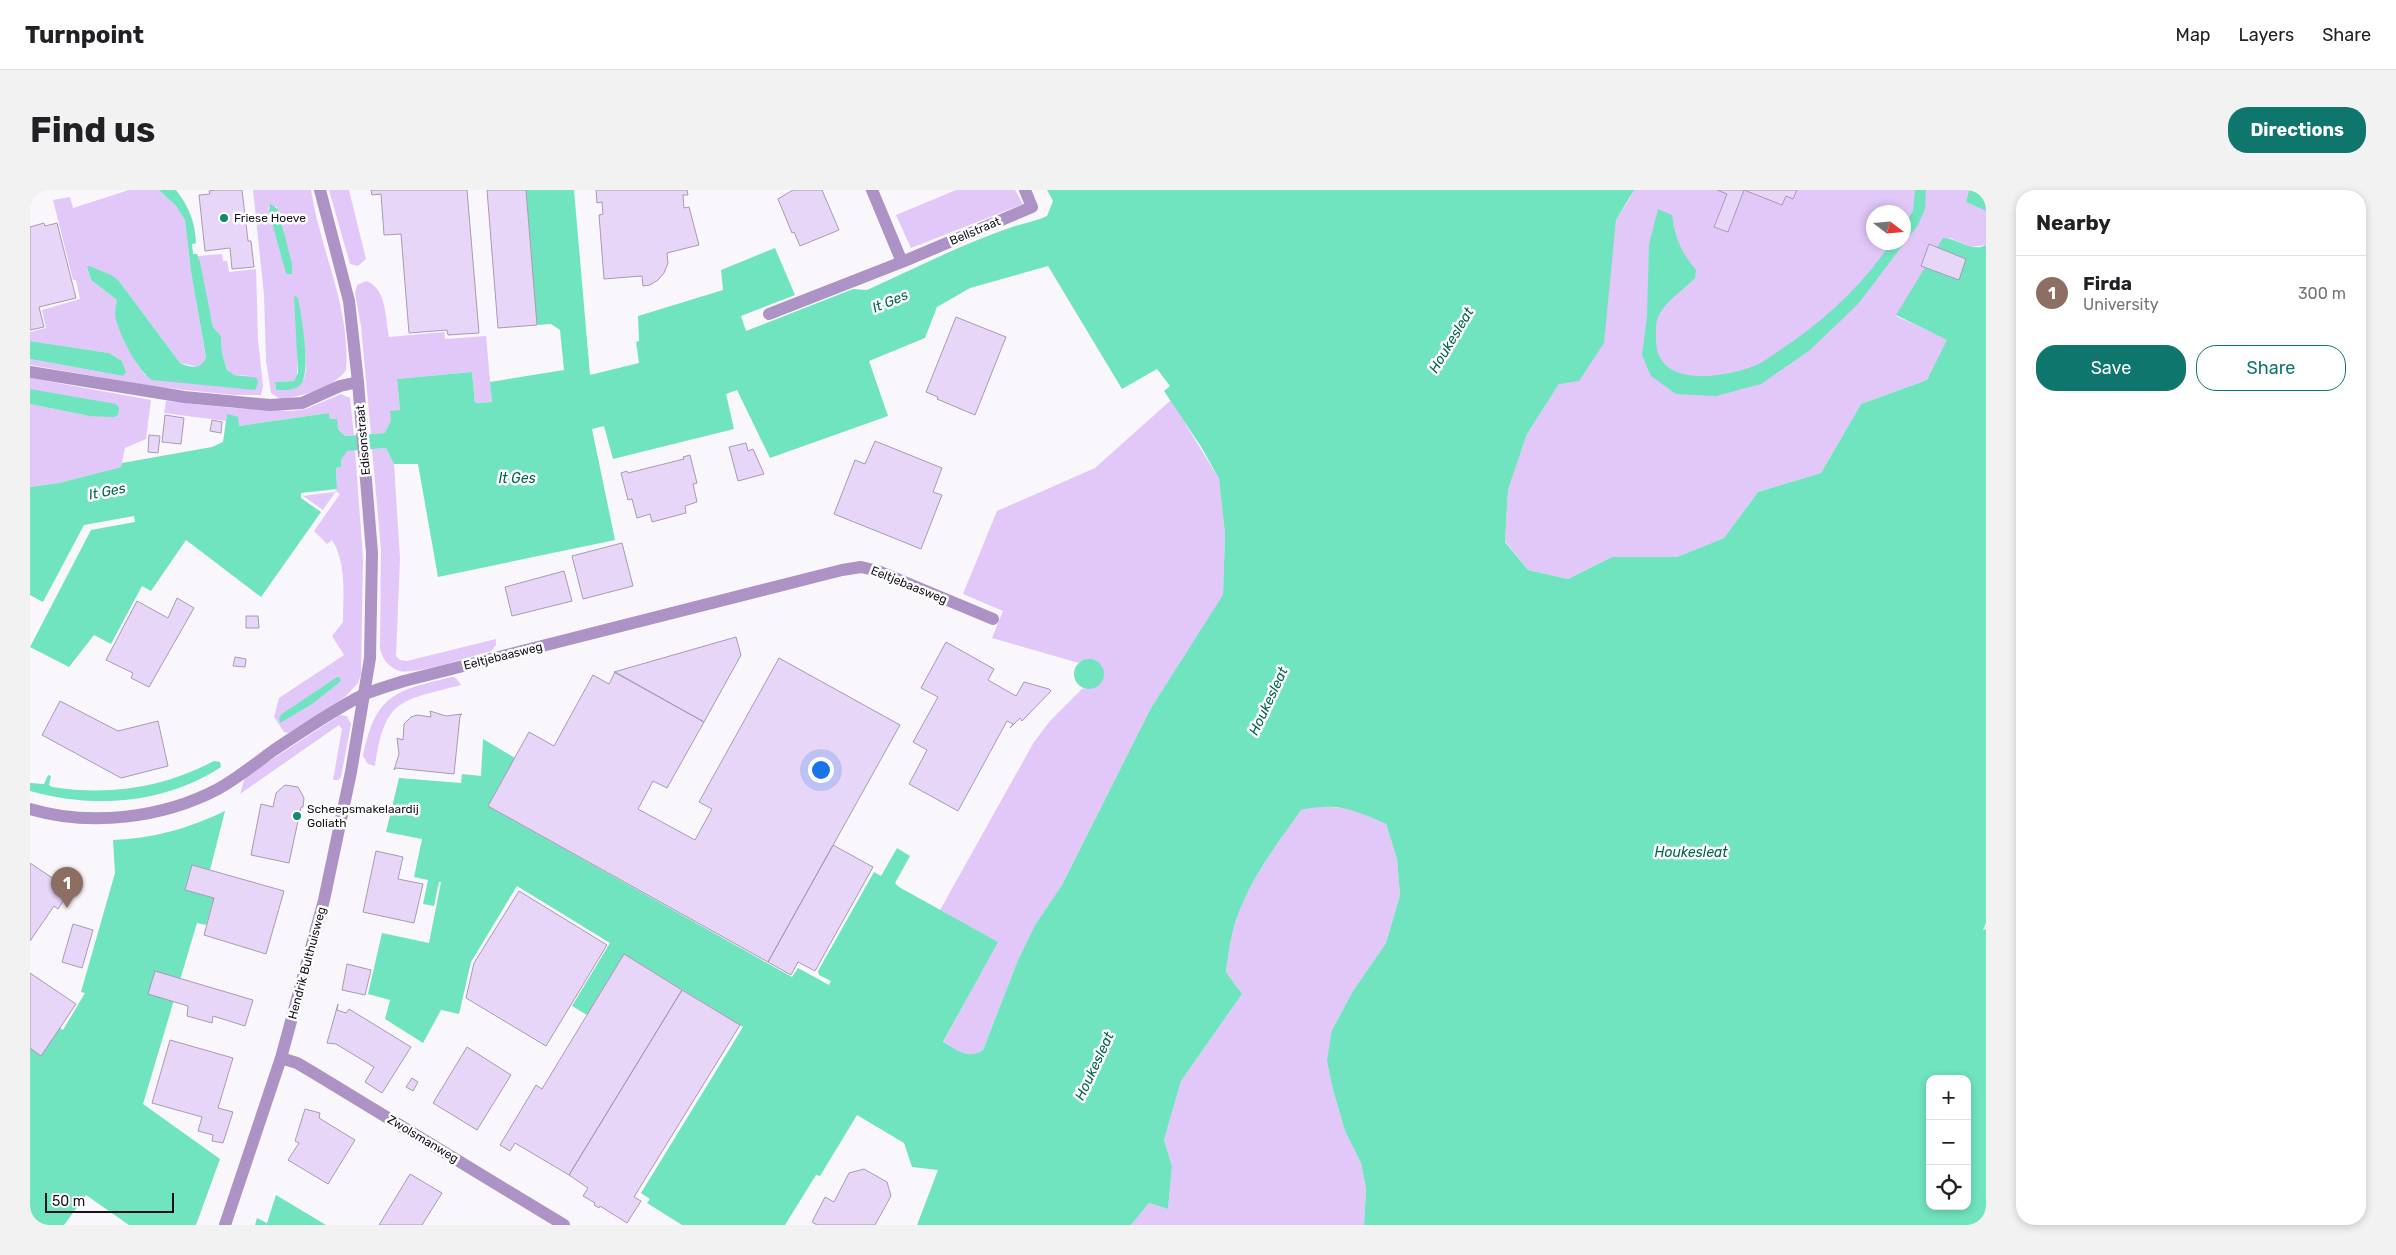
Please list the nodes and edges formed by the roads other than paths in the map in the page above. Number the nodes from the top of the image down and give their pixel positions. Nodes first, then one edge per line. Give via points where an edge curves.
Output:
1 (320, 190) edge
2 (872, 190) edge
3 (1025, 190) edge
4 (902, 262) junction
5 (769, 314) dead end
6 (30, 372) edge
7 (358, 382) junction
8 (993, 620) dead end
9 (365, 694) junction
10 (30, 809) edge
11 (280, 1058) junction
12 (225, 1225) edge
13 (564, 1225) edge

1 - 7 street, Edisonstraat via 349,301
2 - 4 street
3 - 4 street, Bellstraat via 1032,207
4 - 5 street, Bellstraat
6 - 7 street via 184,397 270,404 302,403 340,386
7 - 9 street, Edisonstraat via 372,553 372,612
8 - 9 street, Eeltjebaasweg via 878,571 860,567 684,608 404,680
9 - 10 street, Eeltjebaasweg via 218,789 166,808 115,817 81,818 52,816
9 - 11 street, Hendrik Bulthuisweg via 324,900
11 - 12 street, Hendrik Bulthuisweg
11 - 13 street, Zwolsmanweg via 297,1063

